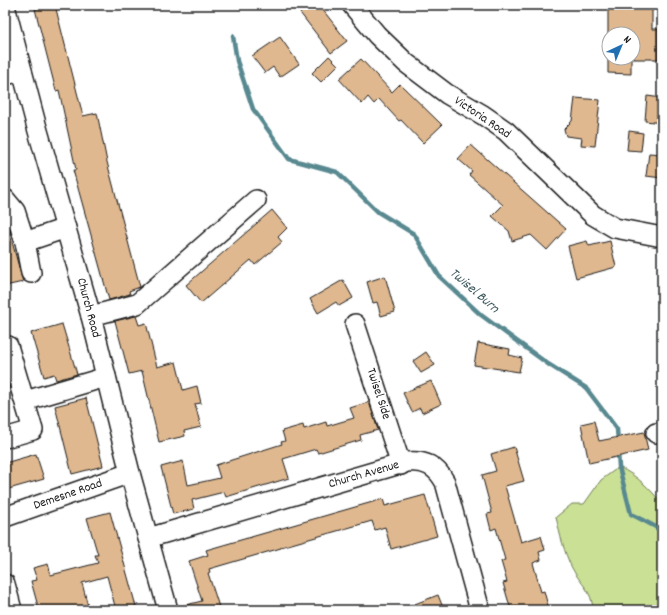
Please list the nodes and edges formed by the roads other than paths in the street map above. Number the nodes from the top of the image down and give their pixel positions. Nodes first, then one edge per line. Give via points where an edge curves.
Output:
1 (352, 5) edge
2 (6, 18) edge
3 (13, 73) edge
4 (5, 199) edge
5 (256, 200) dead end
6 (66, 228) junction
7 (662, 237) edge
8 (25, 242) junction
9 (31, 273) dead end
10 (91, 316) junction
11 (355, 324) dead end
12 (8, 346) dead end
13 (106, 377) junction
14 (24, 401) junction
15 (5, 438) edge
16 (401, 464) junction
17 (130, 473) junction
18 (5, 517) edge
19 (148, 538) junction
20 (5, 584) edge
21 (12, 610) edge
22 (168, 610) edge
23 (480, 610) edge

1 - 7 street, Victoria Road via 377,35 406,63 447,94 506,131 593,215 615,228
2 - 3 street, Church Road
3 - 6 street, Church Road
4 - 8 street via 15,210
5 - 10 street via 137,304
6 - 8 street
6 - 10 street, Church Road
8 - 9 street
10 - 13 street, Church Road
11 - 16 street, Twisel Side
12 - 14 street
13 - 14 street
13 - 17 street, Church Road
14 - 15 street via 33,430
16 - 19 street, Church Avenue
16 - 23 street, Church Avenue via 414,461 428,464 445,482
17 - 18 street, Demesne Road
17 - 19 street, Church Road
19 - 22 street, Church Road
20 - 21 street

